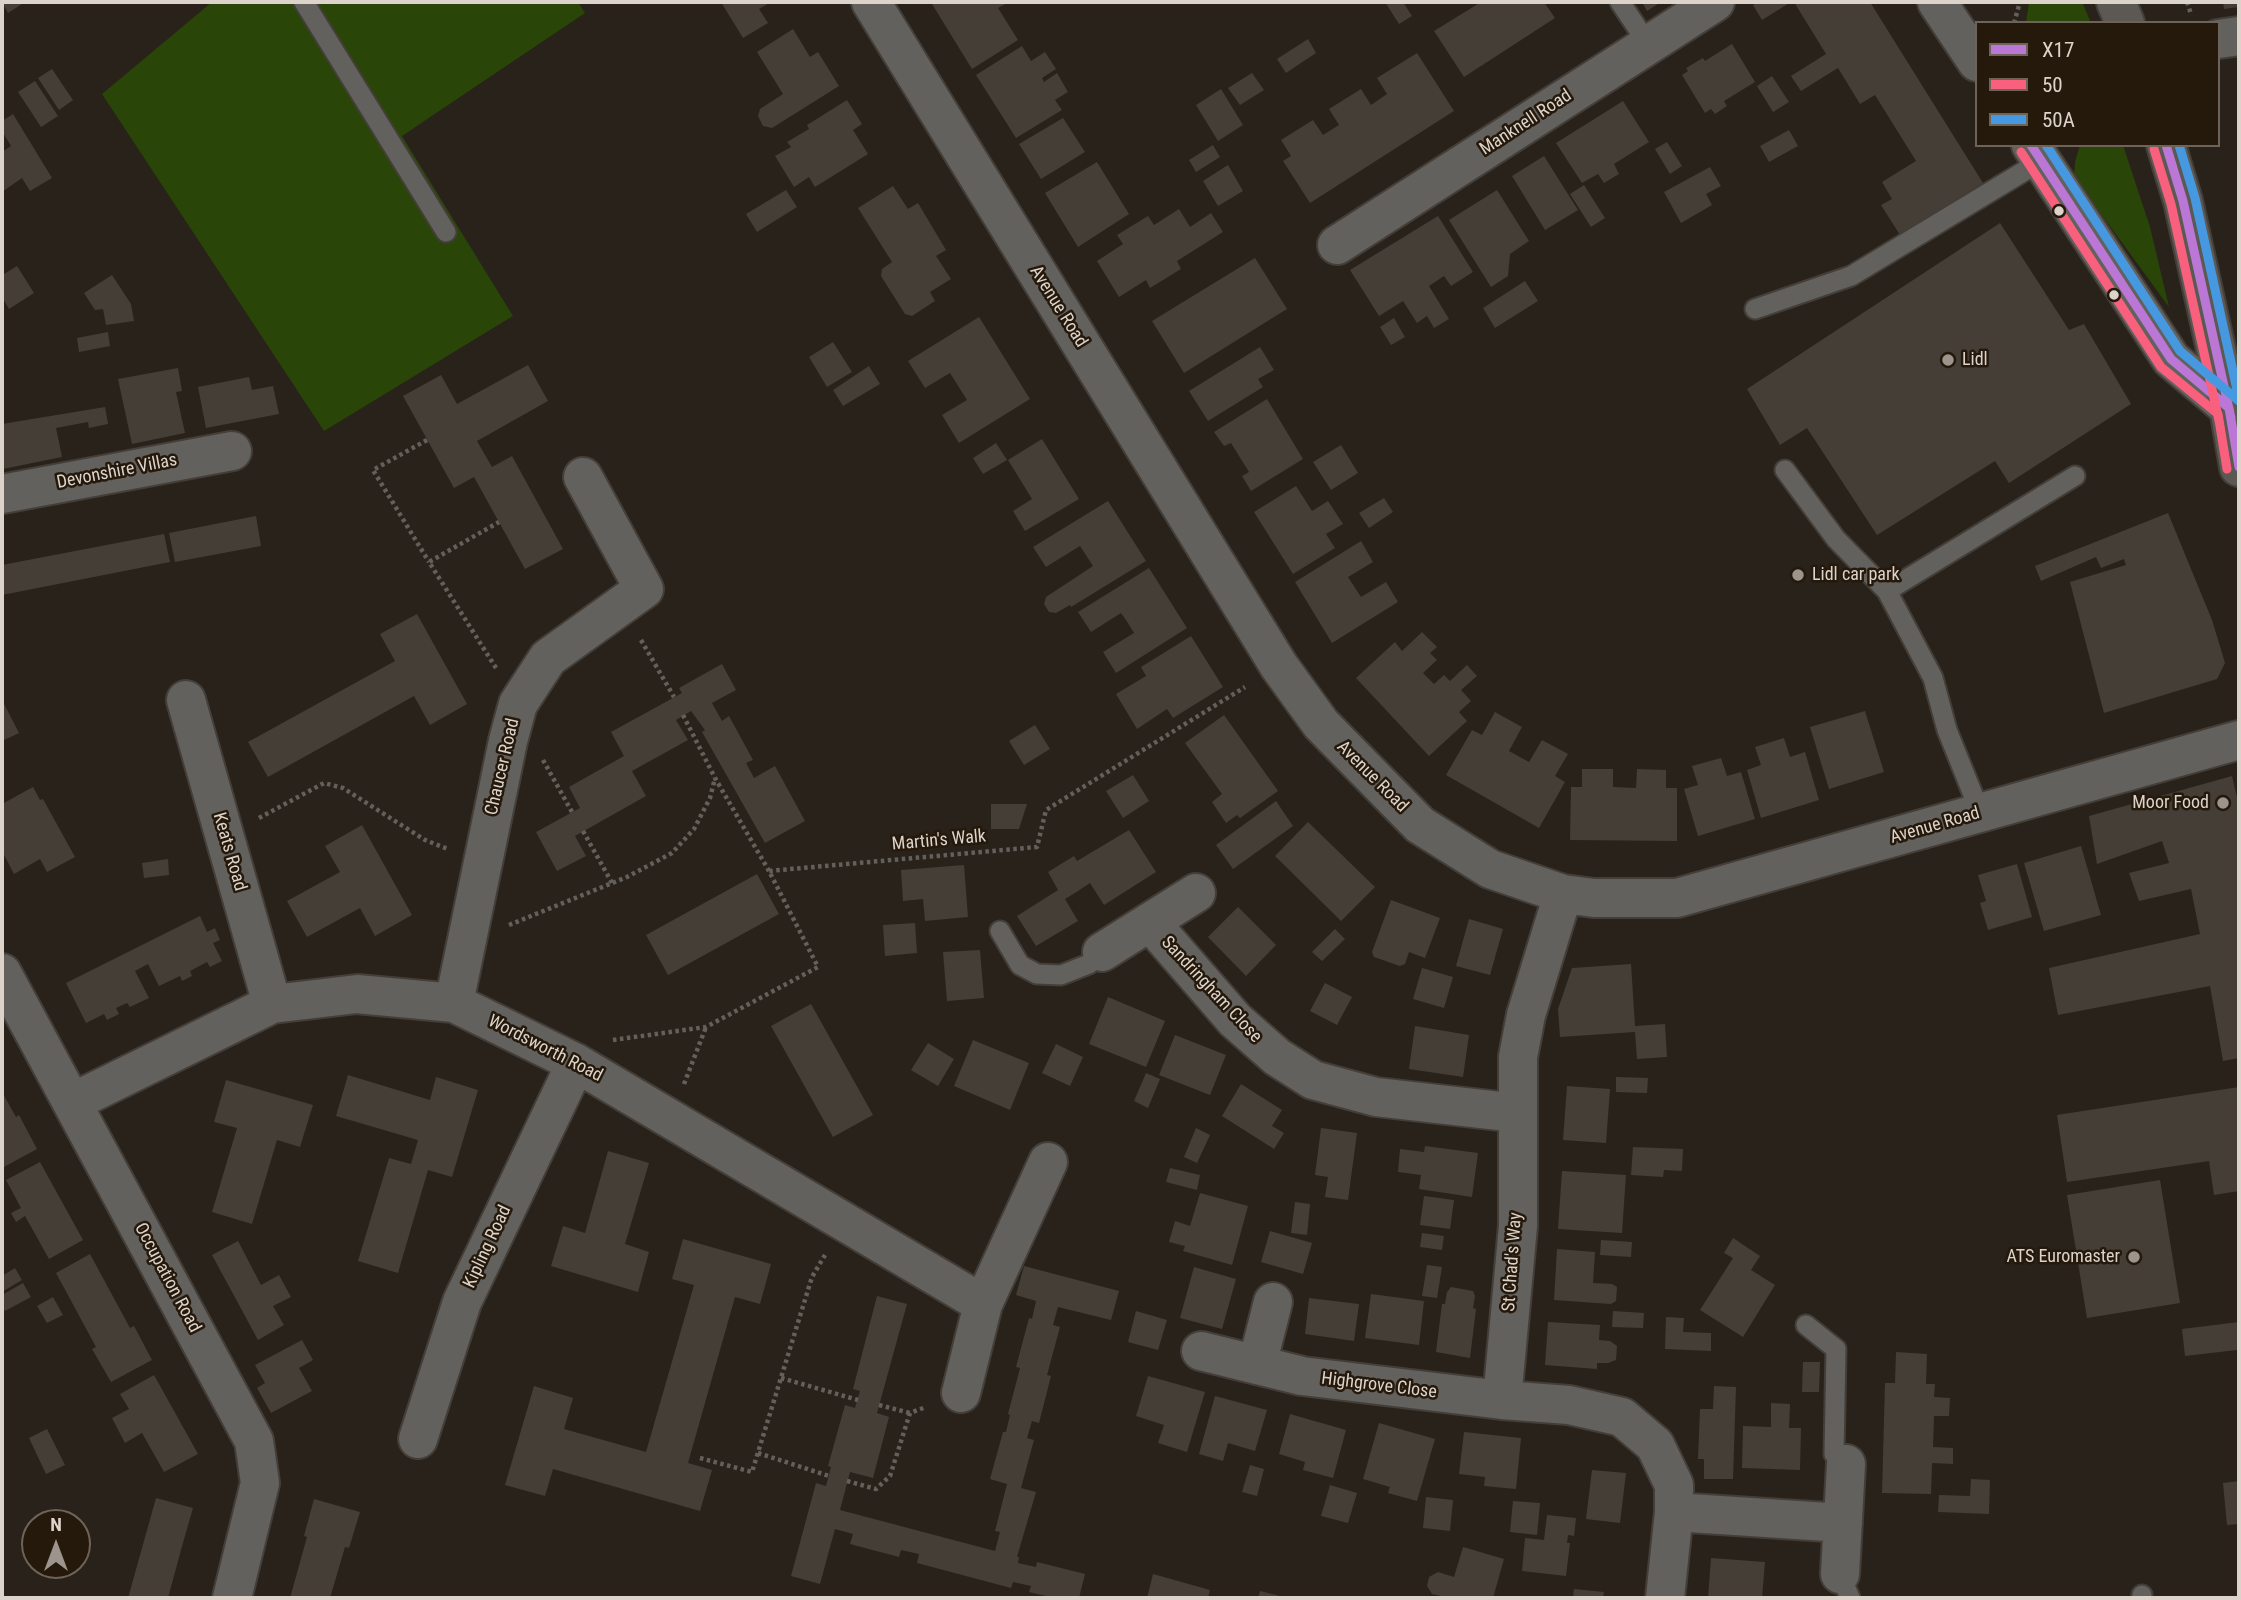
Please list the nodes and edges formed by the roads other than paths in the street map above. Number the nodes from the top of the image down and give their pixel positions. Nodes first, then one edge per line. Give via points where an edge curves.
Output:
1 (303, 2) edge
2 (871, 2) edge
3 (1620, 2) edge
4 (1716, 2) edge
5 (1937, 2) edge
6 (2116, 2) edge
7 (2124, 21) edge
8 (2239, 36) edge
9 (2220, 39) edge
10 (1648, 44) junction
11 (1975, 59) edge
12 (2167, 147) edge
13 (2036, 153) edge
14 (446, 232) dead end
15 (1337, 245) dead end
16 (1755, 309) dead end
17 (2234, 408) edge
18 (232, 451) dead end
19 (2239, 467) edge
20 (1785, 470) dead end
21 (2075, 476) dead end
22 (583, 477) dead end
23 (2, 494) edge
24 (1887, 591) junction
25 (187, 700) dead end
26 (2239, 740) edge
27 (1980, 812) junction
28 (1196, 893) dead end
29 (1563, 894) junction
30 (1150, 922) junction
31 (1000, 931) dead end
32 (1102, 952) joint
33 (2, 973) edge
34 (454, 1003) junction
35 (272, 1004) junction
36 (576, 1063) junction
37 (73, 1102) junction
38 (1517, 1113) junction
39 (1048, 1162) dead end
40 (1273, 1302) dead end
41 (983, 1304) junction
42 (1806, 1325) dead end
43 (1200, 1351) dead end
44 (1257, 1365) junction
45 (961, 1393) road end
46 (1502, 1399) junction
47 (418, 1439) dead end
48 (1846, 1464) joint
49 (1674, 1512) junction
50 (1843, 1523) junction
51 (1845, 1586) edge
52 (232, 1598) edge
53 (1665, 1598) edge

1 - 14 lane
2 - 29 street, Avenue Road via 1279,666 1321,724 1420,825 1490,869
3 - 10 lane
4 - 10 street, Manknell Road
5 - 11 street
6 - 7 main road
8 - 9 street
10 - 15 street, Manknell Road
12 - 17 main road
13 - 16 lane via 1851,276
13 - 17 street via 2171,359
17 - 19 main road
18 - 23 street, Devonshire Villas
20 - 24 lane via 1836,538
21 - 24 lane
22 - 34 street, Chaucer Road via 644,589 548,658 518,704
24 - 27 lane via 1933,678 1947,730
25 - 35 street, Keats Road
26 - 27 street, Avenue Road
27 - 29 street, Avenue Road via 1677,898
28 - 30 street, Sandringham Close
29 - 38 street, St Chad's Way via 1526,1015 1518,1057
30 - 32 street, Sandringham Close
30 - 38 street, Sandringham Close via 1235,1020 1277,1057 1313,1080 1376,1097
31 - 32 lane via 1020,965 1037,974 1061,975 1089,964
33 - 37 street, Occupation Road
34 - 35 street, Wordsworth Road via 357,994
34 - 36 street, Wordsworth Road
35 - 37 street, Wordsworth Road
36 - 41 street, Wordsworth Road
36 - 47 street, Kipling Road via 462,1302
37 - 52 street, Occupation Road via 254,1441 260,1483
38 - 46 street, St Chad's Way via 1518,1226
39 - 41 street
40 - 44 street
41 - 45 street
42 - 48 lane via 1836,1349 1833,1454
43 - 44 street, Highgrove Close
44 - 46 street, Highgrove Close via 1302,1376
46 - 49 street via 1569,1405 1622,1417 1655,1445 1674,1485
48 - 50 street
49 - 50 street
49 - 53 street
50 - 51 street

